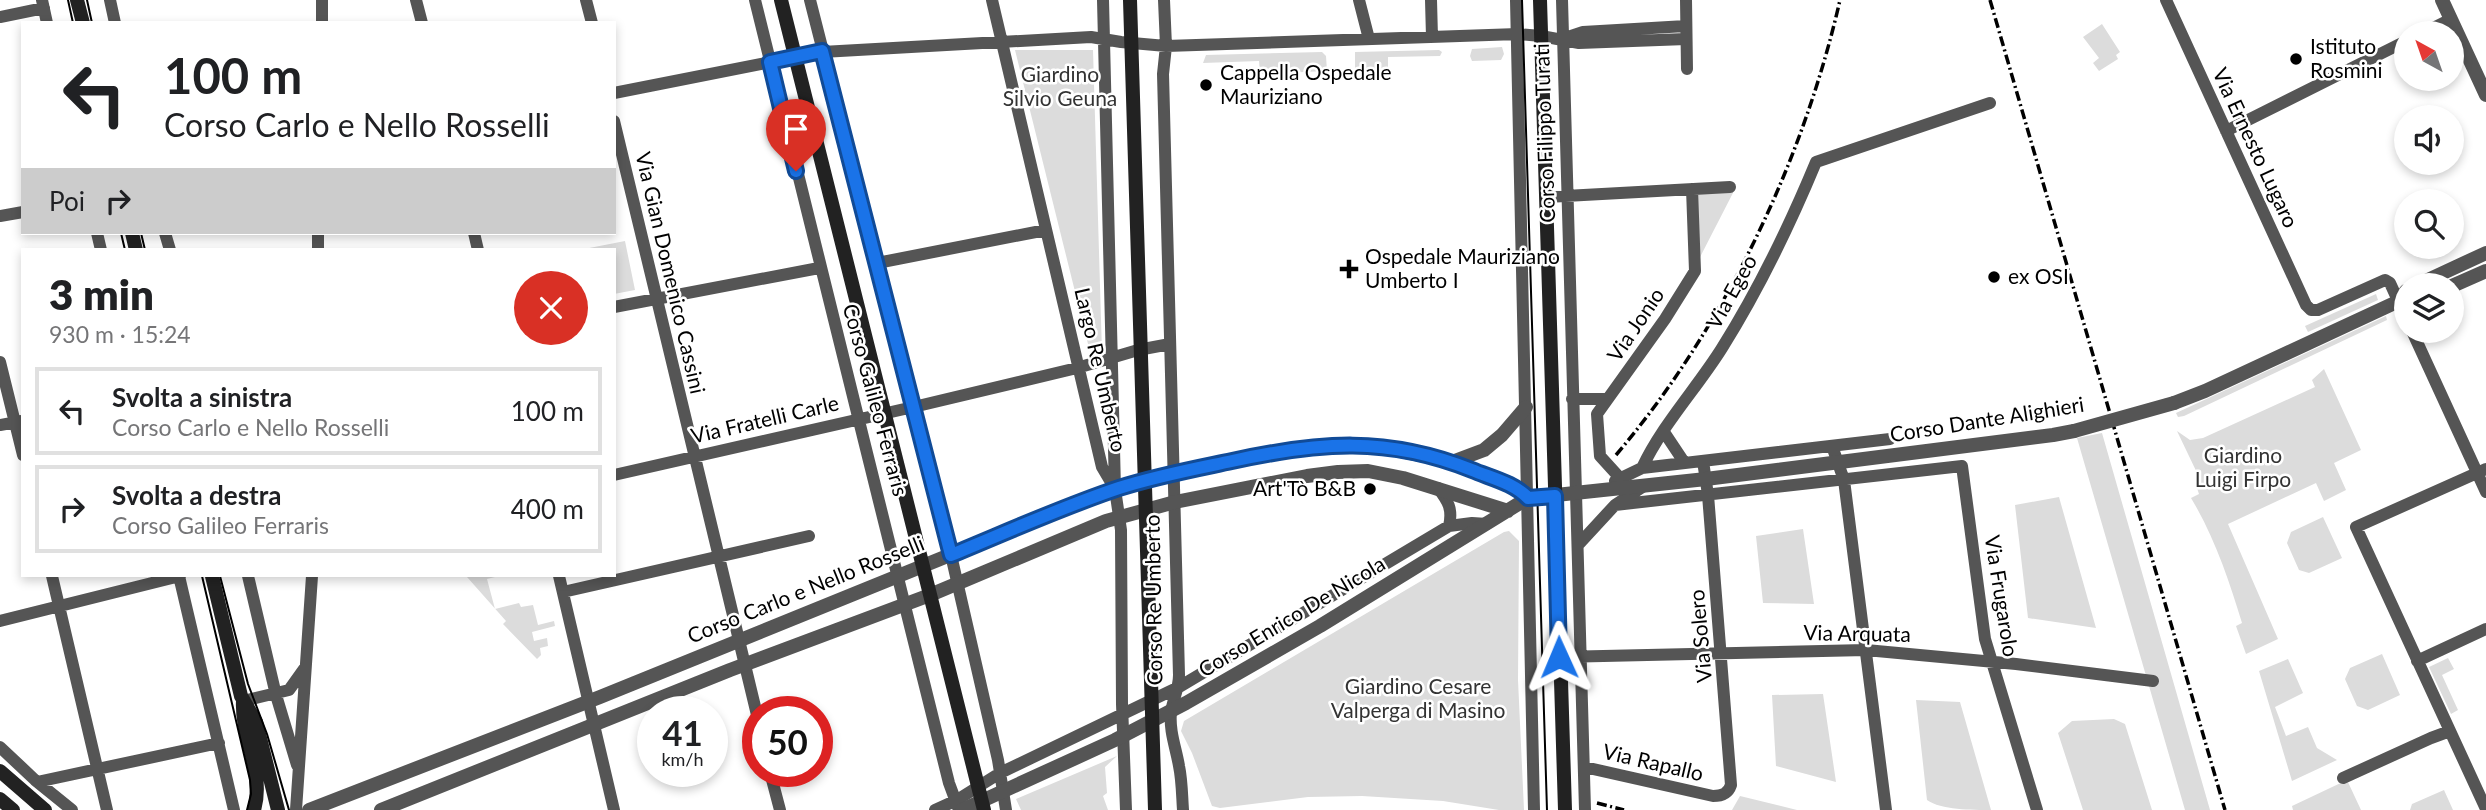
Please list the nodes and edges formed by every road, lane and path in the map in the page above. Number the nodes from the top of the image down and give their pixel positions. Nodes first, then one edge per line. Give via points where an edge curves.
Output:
1 (78, 0) edge
2 (110, 0) edge
3 (322, 0) edge
4 (416, 0) edge
5 (586, 0) edge
6 (755, 0) edge
7 (781, 0) edge
8 (810, 0) edge
9 (992, 0) edge
10 (1103, 0) edge
11 (1130, 0) edge
12 (1164, 0) edge
13 (1359, 0) edge
14 (1431, 0) edge
15 (1516, 0) edge
16 (1540, 0) edge
17 (1562, 0) edge
18 (1686, 0) edge
19 (2166, 0) edge
20 (2442, 0) edge
21 (43, 4) edge
22 (0, 17) edge
23 (2451, 19) junction
24 (83, 21) edge
25 (115, 21) edge
26 (322, 21) edge
27 (421, 21) edge
28 (591, 21) edge
29 (2447, 21) edge
30 (1686, 32) junction
31 (1518, 34) junction
32 (1541, 36) junction
33 (1432, 37) junction
34 (1105, 39) junction
35 (1369, 39) junction
36 (1562, 39) junction
37 (1002, 42) junction
38 (1132, 43) junction
39 (1166, 46) junction
40 (2394, 47) edge
41 (822, 51) junction
42 (796, 56) junction
43 (770, 62) junction
44 (1687, 69) dead end
45 (616, 93) edge
46 (2486, 95) edge
47 (1990, 103) dead end
48 (616, 129) edge
49 (2226, 131) junction
50 (1730, 187) dead end
51 (1692, 190) junction
52 (1568, 196) junction
53 (1547, 197) junction
54 (21, 212) edge
55 (0, 216) edge
56 (1046, 230) junction
57 (2486, 253) edge
58 (877, 263) junction
59 (819, 268) junction
60 (2486, 271) edge
61 (2443, 273) edge
62 (2464, 281) edge
63 (2394, 289) edge
64 (657, 299) junction
65 (616, 307) edge
66 (2311, 310) joint
67 (2394, 312) edge
68 (2418, 343) edge
69 (1170, 344) junction
70 (1140, 349) junction
71 (1111, 358) junction
72 (0, 362) edge
73 (1077, 368) junction
74 (1573, 399) junction
75 (1607, 399) junction
76 (912, 407) junction
77 (1526, 407) junction
78 (883, 414) junction
79 (858, 419) junction
80 (19, 422) edge
81 (0, 425) edge
82 (1664, 432) junction
83 (1890, 439) dead end
84 (1832, 446) junction
85 (694, 456) junction
86 (1703, 461) junction
87 (1452, 462) junction
88 (1684, 462) junction
89 (1838, 463) junction
90 (1962, 466) joint
91 (1642, 468) junction
92 (2482, 471) edge
93 (1175, 472) junction
94 (616, 475) edge
95 (1620, 478) junction
96 (1706, 479) junction
97 (1144, 480) junction
98 (1844, 480) junction
99 (1644, 486) junction
100 (1438, 488) junction
101 (1115, 489) junction
102 (1602, 491) junction
103 (2486, 492) edge
104 (1576, 494) junction
105 (1708, 495) junction
106 (1555, 496) junction
107 (1528, 498) junction
108 (1175, 502) junction
109 (1620, 502) junction
110 (1145, 509) junction
111 (1508, 511) junction
112 (1120, 517) junction
113 (1487, 524) junction
114 (1449, 526) junction
115 (809, 536) dead end
116 (1579, 544) junction
117 (951, 555) junction
118 (718, 556) junction
119 (922, 566) junction
120 (899, 575) junction
121 (52, 577) edge
122 (175, 577) edge
123 (179, 577) edge
124 (212, 577) edge
125 (248, 577) edge
126 (313, 577) edge
127 (559, 577) edge
128 (957, 583) junction
129 (563, 592) junction
130 (930, 595) junction
131 (906, 604) junction
132 (60, 607) junction
133 (0, 621) edge
134 (2486, 629) edge
135 (738, 639) junction
136 (1866, 650) junction
137 (1721, 653) junction
138 (1559, 657) junction
139 (1580, 657) junction
140 (2417, 661) junction
141 (1992, 662) junction
142 (744, 665) junction
143 (306, 666) junction
144 (2153, 681) dead end
145 (1179, 687) junction
146 (276, 695) junction
147 (752, 696) edge
148 (243, 701) junction
149 (588, 701) junction
150 (1151, 702) junction
151 (1171, 711) junction
152 (1123, 716) junction
153 (1151, 722) junction
154 (594, 726) junction
155 (2450, 731) junction
156 (1124, 736) junction
157 (219, 743) junction
158 (0, 747) edge
159 (1584, 767) junction
160 (97, 769) junction
161 (0, 771) edge
162 (299, 772) junction
163 (1000, 773) junction
164 (2343, 778) dead end
165 (37, 782) junction
166 (775, 787) edge
167 (1003, 792) junction
168 (1713, 796) joint
169 (0, 799) edge
170 (981, 800) edge
171 (2485, 806) edge
172 (959, 807) edge
173 (279, 808) edge
174 (13, 810) edge
175 (45, 810) edge
176 (72, 810) edge
177 (107, 810) edge
178 (234, 810) edge
179 (254, 810) edge
180 (296, 810) edge
181 (309, 810) edge
182 (381, 810) edge
183 (614, 810) edge
184 (780, 810) edge
185 (935, 810) edge
186 (1006, 810) edge
187 (1126, 810) edge
188 (1155, 810) edge
189 (1183, 810) edge
190 (1534, 810) edge
191 (1565, 810) edge
192 (1585, 810) edge
193 (1886, 810) edge
194 (2037, 810) edge

1 - 24 main road
2 - 25 street
3 - 26 street
4 - 27 street
5 - 28 street
6 - 43 street, Corso Galileo Ferraris
7 - 42 main road, Corso Galileo Ferraris
8 - 41 street, Corso Galileo Ferraris
9 - 37 street, Largo Re Umberto
10 - 34 street
11 - 38 main road
12 - 39 street
13 - 35 street
14 - 33 street
15 - 31 street, Corso Filippo Turati
16 - 32 main road, Corso Filippo Turati
17 - 36 street, Corso Filippo Turati
18 - 30 street
19 - 49 street, Via Ernesto Lugaro
20 - 23 street
21 - 22 street
23 - 29 street
23 - 46 street
30 - 36 street via 1583,32
30 - 44 street
31 - 32 street
31 - 33 street
31 - 77 street, Corso Filippo Turati
32 - 36 street
32 - 53 main road, Corso Filippo Turati
33 - 35 street
34 - 37 street
34 - 38 street
34 - 71 street, Largo Re Umberto
35 - 39 street
36 - 52 street, Corso Filippo Turati
37 - 41 street
37 - 56 street, Largo Re Umberto
38 - 39 street
38 - 70 main road, Largo Re Umberto
39 - 69 street
40 - 49 street
41 - 42 street
41 - 58 street, Corso Galileo Ferraris
42 - 43 street
42 - 78 main road, Corso Galileo Ferraris
43 - 45 street
43 - 59 street, Corso Galileo Ferraris
47 - 82 street, Via Egeo via 1816,162 1745,311
48 - 64 street, Via Gian Domenico Cassini
49 - 66 street, Via Ernesto Lugaro
50 - 51 street
51 - 52 street
51 - 75 street, Via Jonio via 1695,271
52 - 53 street
52 - 74 street, Corso Filippo Turati
53 - 106 main road, Corso Filippo Turati
54 - 55 street
56 - 58 street
56 - 73 street, Largo Re Umberto
57 - 61 street
58 - 76 street, Corso Galileo Ferraris
59 - 64 street
59 - 79 street, Corso Galileo Ferraris
60 - 62 street
63 - 66 street, Corso Dante Alighieri via 2385,280
64 - 65 street
64 - 85 street, Via Gian Domenico Cassini
67 - 89 street, Corso Dante Alighieri, bridge via 2174,403 2074,431
68 - 92 street
69 - 70 street, Via Fratelli Carle
69 - 93 street
70 - 71 street, Via Fratelli Carle
70 - 97 main road, Largo Re Umberto
71 - 73 street, Via Fratelli Carle
71 - 101 street, Largo Re Umberto
72 - 80 street
73 - 76 street, Via Fratelli Carle
73 - 101 street, Largo Re Umberto via 1102,467
74 - 75 street
74 - 104 street, Corso Filippo Turati
75 - 95 street, Via Jonio via 1597,414 1598,451
76 - 78 street, Via Fratelli Carle
76 - 117 street, Corso Galileo Ferraris
77 - 87 street via 1484,450
77 - 107 street, Corso Filippo Turati
78 - 79 street, Via Fratelli Carle
78 - 119 main road, Corso Galileo Ferraris
79 - 85 street, Via Fratelli Carle
79 - 120 street, Corso Galileo Ferraris
80 - 81 street
82 - 88 street
82 - 91 street, Via Egeo
83 - 84 street, Corso Dante Alighieri
84 - 86 street, Corso Dante Alighieri
84 - 89 street
85 - 94 street, Via Fratelli Carle
85 - 118 street, Via Gian Domenico Cassini
86 - 88 street, Corso Dante Alighieri
86 - 96 street, Via Solero
87 - 93 street, Corso Carlo e Nello Rosselli via 1342,444
87 - 107 street, Corso Carlo e Nello Rosselli via 1516,487
88 - 91 street, Corso Dante Alighieri
89 - 96 street, Corso Dante Alighieri
89 - 98 street
90 - 98 street, Corso Dante Alighieri
90 - 141 street, Via Frugarolo
91 - 95 street, Corso Dante Alighieri
92 - 103 street
92 - 140 street via 2356,527
93 - 97 street, Corso Carlo e Nello Rosselli
93 - 108 street, Corso Re Umberto
95 - 102 street, Corso Dante Alighieri
96 - 99 street, Corso Dante Alighieri
96 - 105 street, Via Solero
97 - 101 street, Corso Carlo e Nello Rosselli
97 - 110 main road, Corso Re Umberto
98 - 105 street, Corso Dante Alighieri
98 - 136 street
99 - 102 street, Corso Dante Alighieri
99 - 109 street
100 - 108 street via 1368,471 1338,472
100 - 111 street
100 - 114 street via 1451,510
101 - 112 street, Corso Re Umberto
101 - 117 street, Corso Carlo e Nello Rosselli
102 - 104 street, Corso Dante Alighieri
102 - 109 street
104 - 106 street, Corso Dante Alighieri
104 - 116 street, Corso Filippo Turati
105 - 109 street, Corso Dante Alighieri
105 - 137 street, Via Solero
106 - 107 street
106 - 138 main road, Corso Filippo Turati
107 - 111 street
107 - 190 street, Corso Filippo Turati
108 - 110 street
108 - 145 street, Corso Re Umberto
109 - 116 street
110 - 112 street
110 - 150 main road, Corso Re Umberto
111 - 113 street, Corso Enrico De Nicola
112 - 128 street
112 - 152 street, Corso Re Umberto
113 - 114 street, Corso Enrico De Nicola
113 - 151 street, Corso Enrico De Nicola
114 - 145 street, Corso Enrico De Nicola
115 - 118 street
116 - 139 street, Corso Filippo Turati
117 - 119 street, Corso Carlo e Nello Rosselli
117 - 128 street, Corso Galileo Ferraris
118 - 129 street
118 - 135 street, Via Gian Domenico Cassini
119 - 120 street, Corso Carlo e Nello Rosselli
119 - 130 main road, Corso Galileo Ferraris
120 - 131 street, Corso Galileo Ferraris
120 - 135 street, Corso Carlo e Nello Rosselli
121 - 132 street
122 - 132 street
123 - 157 street
124 - 148 main road
125 - 146 street
126 - 143 street
127 - 129 street
128 - 130 street
128 - 163 street, Corso Galileo Ferraris
129 - 149 street
130 - 131 street
130 - 170 main road, Corso Galileo Ferraris
131 - 142 street
131 - 172 street, Corso Galileo Ferraris via 949,783
132 - 133 street
132 - 160 street
134 - 140 street
135 - 142 street, Via Gian Domenico Cassini
135 - 149 street, Corso Carlo e Nello Rosselli
136 - 137 street, Via Arquata
136 - 141 street, Via Arquata
136 - 193 street
137 - 139 street, Via Arquata
137 - 168 street, Via Solero via 1731,785 1726,794
138 - 139 street, Via Arquata
138 - 191 main road, Corso Filippo Turati
139 - 159 street, Corso Filippo Turati
140 - 155 street
141 - 144 street, Via Arquata
141 - 194 street, Via Frugarolo
142 - 147 street, Via Gian Domenico Cassini
142 - 154 street
143 - 146 street via 289,690
143 - 162 street
145 - 150 street, Corso Enrico De Nicola
145 - 151 street, Corso Re Umberto
146 - 148 street
146 - 162 street
148 - 173 main road via 256,722
148 - 179 main road via 242,719 258,782
149 - 154 street
149 - 181 street, Corso Carlo e Nello Rosselli
150 - 152 street, Corso Enrico De Nicola
150 - 153 main road, Corso Re Umberto
151 - 153 street, Corso Enrico De Nicola
151 - 189 street, Corso Re Umberto
152 - 156 street, Corso Re Umberto
152 - 163 street, Corso Enrico De Nicola
153 - 156 street, Corso Enrico De Nicola
153 - 188 main road, Corso Re Umberto
154 - 182 street
154 - 183 street
155 - 164 street
155 - 171 street
156 - 167 street, Corso Enrico De Nicola
156 - 187 street, Corso Re Umberto
157 - 160 street
157 - 178 street
158 - 165 street
159 - 168 street, Via Rapallo
159 - 192 street, Corso Filippo Turati
160 - 165 street
160 - 177 street
161 - 175 main road
162 - 180 street
163 - 167 street, Corso Galileo Ferraris
163 - 170 street, Corso Enrico De Nicola
165 - 176 street
166 - 184 street
167 - 170 street, Corso Enrico De Nicola
167 - 186 street, Corso Galileo Ferraris
169 - 174 main road
170 - 172 street, Corso Enrico De Nicola
172 - 185 street, Corso Enrico De Nicola

